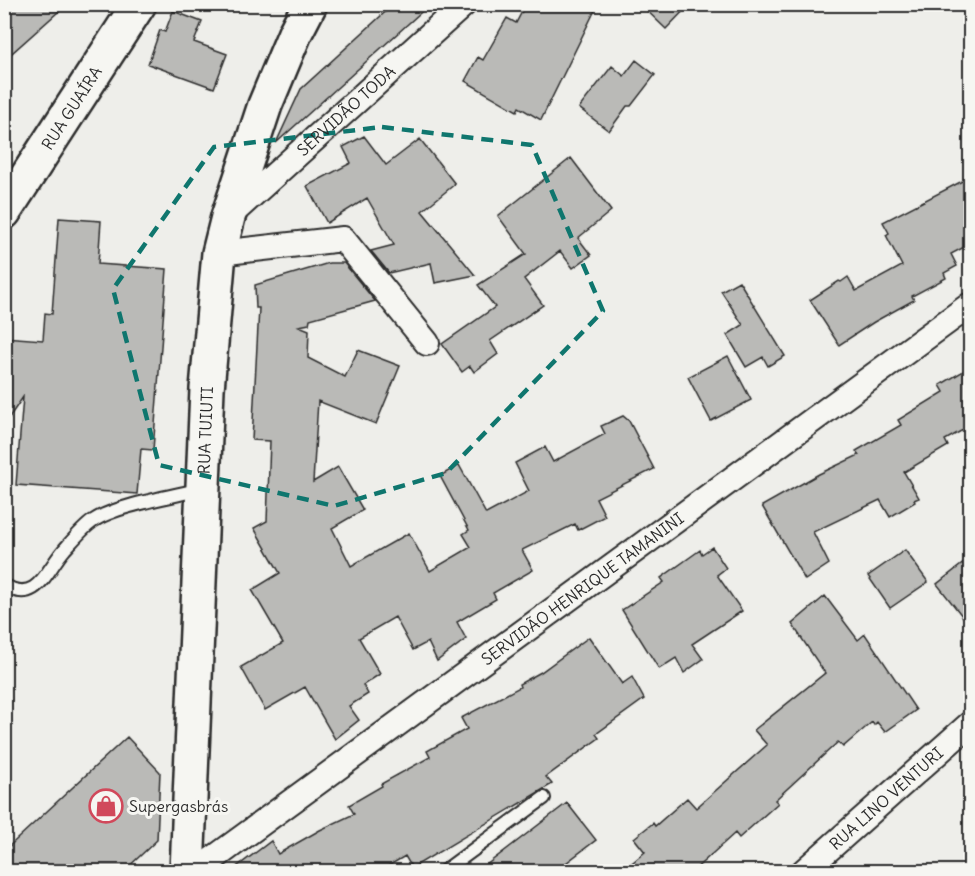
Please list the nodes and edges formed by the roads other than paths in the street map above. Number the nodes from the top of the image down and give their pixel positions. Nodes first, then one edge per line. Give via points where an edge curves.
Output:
1 (139, 4) edge
2 (310, 4) edge
3 (464, 4) edge
4 (4, 212) edge
5 (228, 217) junction
6 (219, 253) junction
7 (970, 305) edge
8 (427, 343) dead end
9 (202, 489) junction
10 (4, 585) edge
11 (970, 724) edge
12 (544, 798) dead end
13 (187, 872) edge
14 (195, 872) edge
15 (443, 872) edge
16 (803, 872) edge

1 - 4 main road, RUA GUAÍRA
2 - 5 main road, RUA TUIUTI via 265,105
3 - 5 street, SERVIDÃO TODA
5 - 6 main road, RUA TUIUTI
6 - 8 street via 344,239
6 - 9 main road, RUA TUIUTI
7 - 14 street, SERVIDÃO HENRIQUE TAMANINI
9 - 10 lane via 94,520 63,551 36,587 23,591
9 - 13 main road, RUA TUIUTI
11 - 16 street, RUA LINO VENTURI
12 - 15 lane

